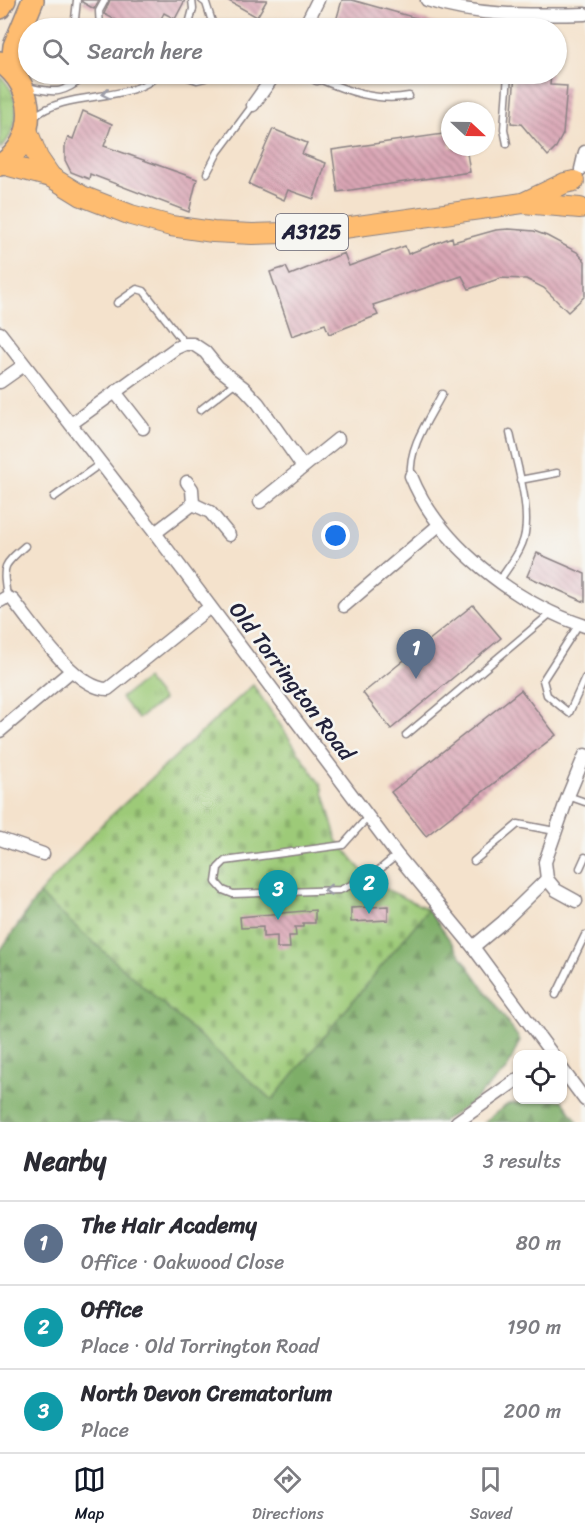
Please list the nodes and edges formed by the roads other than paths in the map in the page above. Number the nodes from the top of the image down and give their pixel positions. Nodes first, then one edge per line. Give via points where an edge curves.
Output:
1 (5, 0) edge
2 (33, 0) edge
3 (77, 0) edge
4 (105, 0) edge
5 (192, 0) edge
6 (202, 0) edge
7 (318, 0) edge
8 (427, 0) edge
9 (0, 8) edge
10 (585, 14) edge
11 (513, 15) junction
12 (26, 18) edge
13 (75, 18) edge
14 (99, 18) edge
15 (191, 18) edge
16 (211, 18) edge
17 (309, 18) edge
18 (513, 18) edge
19 (18, 36) edge
20 (12, 74) edge
21 (34, 84) edge
22 (73, 84) edge
23 (146, 84) edge
24 (269, 84) edge
25 (331, 84) edge
26 (507, 84) edge
27 (409, 96) dead end
28 (253, 105) joint
29 (28, 126) junction
30 (507, 144) dead end
31 (1, 164) edge
32 (581, 167) edge
33 (207, 173) dead end
34 (51, 177) junction
35 (523, 203) junction
36 (583, 210) edge
37 (117, 303) dead end
38 (0, 333) edge
39 (185, 344) junction
40 (24, 365) junction
41 (0, 382) edge
42 (236, 382) junction
43 (115, 392) junction
44 (442, 394) dead end
45 (200, 410) dead end
46 (71, 424) junction
47 (143, 428) dead end
48 (510, 433) dead end
49 (338, 439) dead end
50 (100, 464) junction
51 (303, 467) junction
52 (557, 473) dead end
53 (411, 476) joint
54 (520, 480) junction
55 (187, 482) dead end
56 (54, 497) dead end
57 (260, 502) dead end
58 (193, 504) junction
59 (439, 525) junction
60 (155, 533) junction
61 (229, 535) dead end
62 (25, 546) dead end
63 (500, 580) junction
64 (7, 600) edge
65 (344, 606) dead end
66 (210, 607) junction
67 (552, 612) junction
68 (582, 625) edge
69 (70, 671) junction
70 (585, 678) edge
71 (0, 731) edge
72 (406, 735) dead end
73 (585, 755) edge
74 (568, 796) junction
75 (585, 802) edge
76 (368, 817) junction
77 (556, 831) junction
78 (0, 839) edge
79 (42, 854) dead end
80 (397, 855) junction
81 (585, 856) edge
82 (474, 861) dead end
83 (580, 868) dead end
84 (547, 879) junction
85 (580, 904) edge
86 (585, 935) edge
87 (473, 947) junction
88 (556, 995) dead end
89 (549, 1050) edge
90 (567, 1076) edge
91 (513, 1083) edge
92 (585, 1100) edge
93 (457, 1122) edge

1 - 9 highway
2 - 12 highway
3 - 13 lane
4 - 14 lane
5 - 15 lane
6 - 16 lane
7 - 17 street
8 - 11 street
10 - 11 street
11 - 18 lane
19 - 20 highway
20 - 29 highway via 28,103
21 - 22 lane via 53,93
23 -> 29 lane via 54,104
24 - 28 street
25 - 27 lane via 379,98
26 - 30 lane via 504,129
28 - 33 lane
29 - 31 highway via 16,151
29 - 34 main road, A3125 via 38,158
31 - 34 main road, A3125
32 - 35 main road, A3125 via 565,183
32 - 36 main road via 574,195
34 - 35 main road, A3125 via 82,196 131,215 171,226 232,233 315,232
35 - 36 main road, A3125
37 - 39 lane via 137,289 144,291
38 - 40 street, Old Torrington Road
39 - 42 street via 200,347
39 - 43 street
40 - 41 street
40 - 46 street, Old Torrington Road
42 - 45 lane
42 - 51 street via 258,403
43 - 46 street
43 - 47 street
44 - 53 lane via 414,449
46 - 50 street, Old Torrington Road
48 - 54 lane
49 - 51 street
50 - 56 lane
50 - 60 street, Old Torrington Road
51 - 57 street
52 - 54 lane
53 - 59 street
54 - 63 lane via 525,532 522,545
55 - 58 street
58 - 60 street
58 - 61 street via 210,512
59 - 63 street
59 - 65 street
60 - 66 street, Old Torrington Road
62 - 64 lane via 4,568
63 - 67 street via 528,601
64 - 69 street
66 - 69 street via 108,688 100,689
66 - 76 street, Old Torrington Road
67 - 68 street
67 - 72 lane
68 - 70 lane via 543,680 547,695 569,713
69 - 71 street
73 - 74 street
74 - 75 lane
74 - 77 street
76 - 80 street, Old Torrington Road
80 -> 76 lane via 373,875 340,890 233,894 216,882 218,868 225,861 343,845
77 - 82 lane via 518,824
77 - 84 street via 545,862
78 - 79 street
80 - 87 street, Old Torrington Road
81 - 83 lane
84 - 85 street via 556,890
84 - 87 street
86 - 88 lane
87 - 89 street, Old Torrington Road
90 - 92 street
91 - 93 street

